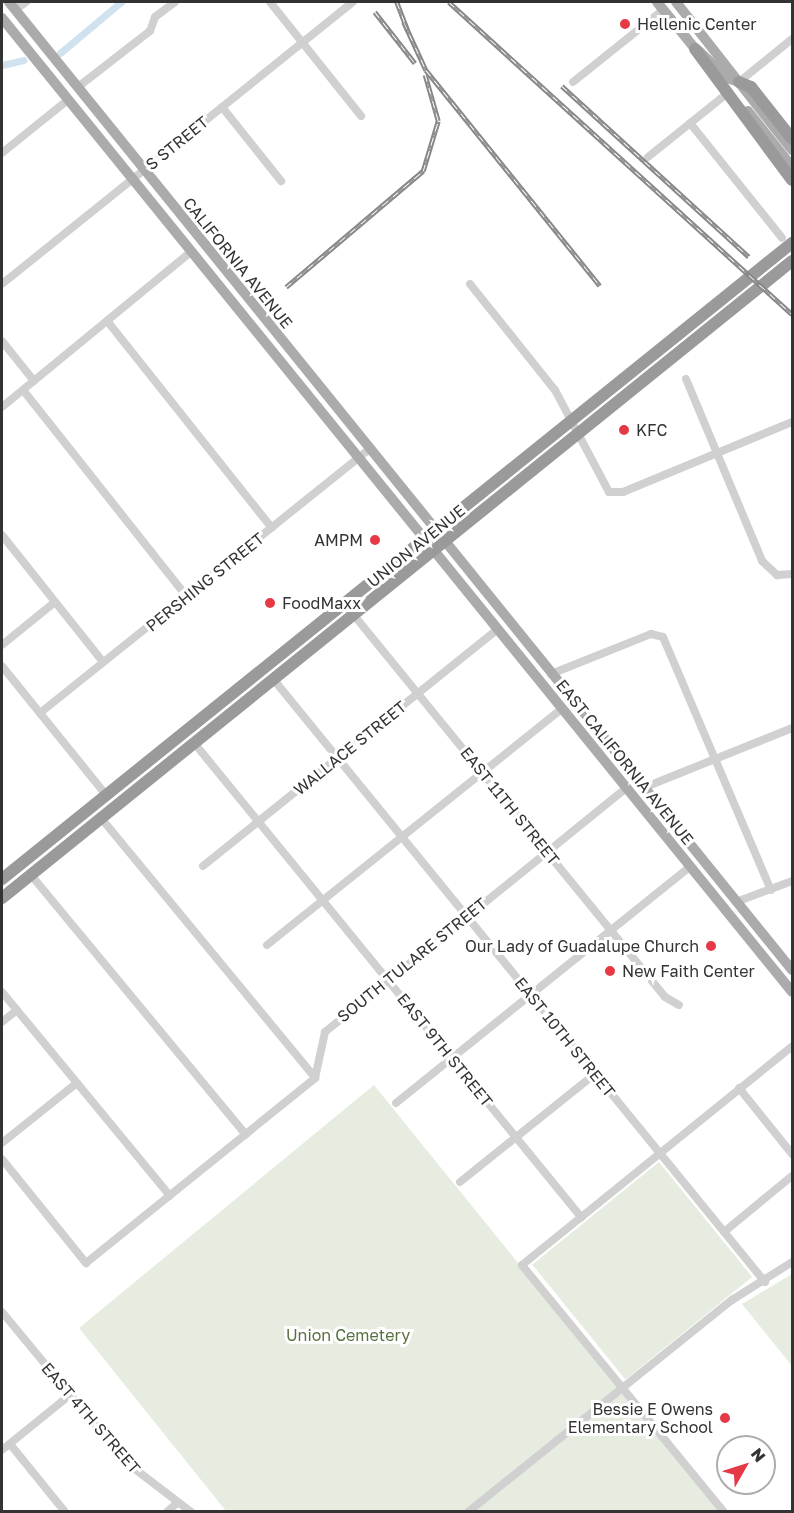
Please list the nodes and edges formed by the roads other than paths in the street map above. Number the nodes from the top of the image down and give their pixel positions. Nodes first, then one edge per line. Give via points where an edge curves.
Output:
1 (26, 2) edge
2 (175, 2) edge
3 (270, 2) edge
4 (352, 2) edge
5 (676, 2) edge
6 (12, 6) edge
7 (660, 6) edge
8 (2, 20) edge
9 (792, 39) edge
10 (303, 43) junction
11 (695, 49) junction
12 (45, 72) junction
13 (573, 82) dead end
14 (78, 87) junction
15 (732, 89) junction
16 (68, 100) junction
17 (222, 107) junction
18 (361, 116) dead end
19 (102, 117) junction
20 (690, 123) junction
21 (792, 139) edge
22 (792, 150) edge
23 (2, 153) edge
24 (648, 157) dead end
25 (792, 167) edge
26 (144, 169) junction
27 (132, 179) junction
28 (792, 180) edge
29 (281, 181) dead end
30 (787, 240) edge
31 (191, 252) junction
32 (792, 261) edge
33 (223, 269) junction
34 (2, 284) edge
35 (470, 284) dead end
36 (243, 317) junction
37 (108, 322) junction
38 (2, 341) edge
39 (283, 342) junction
40 (686, 378) dead end
41 (34, 381) junction
42 (23, 390) junction
43 (2, 407) edge
44 (572, 421) junction
45 (792, 422) edge
46 (581, 436) junction
47 (369, 448) junction
48 (717, 454) junction
49 (357, 458) junction
50 (272, 528) junction
51 (436, 530) junction
52 (2, 535) edge
53 (422, 540) junction
54 (447, 542) junction
55 (433, 553) junction
56 (792, 574) edge
57 (187, 597) junction
58 (55, 602) junction
59 (344, 603) junction
60 (354, 616) junction
61 (497, 630) junction
62 (2, 645) edge
63 (513, 649) junction
64 (103, 662) junction
65 (2, 666) edge
66 (551, 674) junction
67 (274, 680) junction
68 (417, 694) junction
69 (562, 709) junction
70 (40, 713) junction
71 (792, 728) edge
72 (601, 737) junction
73 (195, 744) junction
74 (338, 758) junction
75 (602, 758) junction
76 (717, 760) junction
77 (482, 772) junction
78 (626, 788) junction
79 (643, 788) junction
80 (106, 795) junction
81 (102, 818) junction
82 (258, 821) junction
83 (402, 837) junction
84 (63, 849) junction
85 (546, 851) junction
86 (203, 866) dead end
87 (690, 867) junction
88 (31, 875) junction
89 (2, 879) edge
90 (792, 881) edge
91 (771, 890) junction
92 (728, 893) junction
93 (2, 898) edge
94 (323, 900) junction
95 (736, 902) junction
96 (466, 916) junction
97 (611, 930) junction
98 (267, 945) dead end
99 (792, 970) edge
100 (387, 979) junction
101 (2, 992) edge
102 (792, 992) edge
103 (531, 995) junction
104 (679, 1005) dead end
105 (17, 1010) junction
106 (2, 1022) edge
107 (792, 1046) edge
108 (452, 1058) junction
109 (595, 1074) junction
110 (315, 1078) junction
111 (76, 1083) junction
112 (739, 1088) junction
113 (396, 1103) dead end
114 (246, 1135) junction
115 (516, 1137) junction
116 (2, 1143) edge
117 (659, 1153) junction
118 (792, 1154) edge
119 (2, 1159) edge
120 (792, 1176) edge
121 (460, 1182) dead end
122 (170, 1196) junction
123 (580, 1216) junction
124 (724, 1232) junction
125 (792, 1262) edge
126 (765, 1282) junction
127 (2, 1312) edge
128 (622, 1387) junction
129 (70, 1395) junction
130 (10, 1444) junction
131 (2, 1450) edge
132 (177, 1503) junction
133 (65, 1512) edge
134 (166, 1512) edge
135 (191, 1512) edge
136 (468, 1512) edge
137 (724, 1512) edge

1 - 6 street
2 - 14 street via 155,17 150,31
3 - 10 street
4 - 10 street, S STREET
5 - 15 main road
6 - 14 main road, CALIFORNIA AVENUE
7 - 11 main road
7 - 13 street
8 - 12 main road, CALIFORNIA AVENUE
9 - 15 street
10 - 17 street, S STREET
10 - 18 street
11 - 15 highway
11 - 15 main road
12 - 14 main road
12 - 16 main road, CALIFORNIA AVENUE
14 - 19 main road, CALIFORNIA AVENUE
15 - 20 street
15 - 21 highway via 752,87
15 - 22 main road
15 - 25 main road
15 - 28 highway
16 - 19 main road via 78,98
16 - 23 street
16 - 27 main road, CALIFORNIA AVENUE
17 - 26 street, S STREET
17 - 29 street
19 - 26 main road, CALIFORNIA AVENUE
20 - 24 street
20 - 30 street
26 - 27 street, S STREET
26 - 33 main road, CALIFORNIA AVENUE
27 - 31 main road, CALIFORNIA AVENUE
27 - 34 street, S STREET
30 - 44 highway, UNION AVENUE
31 - 33 main road via 199,250
31 - 36 main road, CALIFORNIA AVENUE
31 - 37 street
32 - 46 highway, UNION AVENUE
33 - 39 main road, CALIFORNIA AVENUE
35 - 44 street via 555,390
36 - 39 main road via 276,344
36 - 49 main road, CALIFORNIA AVENUE
37 - 41 street
37 - 50 street
38 - 41 street
39 - 47 main road, CALIFORNIA AVENUE
40 - 48 street
41 - 42 street
42 - 43 street
42 - 57 street
44 - 46 street
44 - 51 highway, UNION AVENUE
45 - 48 street
46 - 48 street via 609,492 623,492
46 - 54 highway, UNION AVENUE
47 - 49 street, PERSHING STREET
47 - 51 main road, CALIFORNIA AVENUE
48 - 56 street via 762,561 777,575
49 - 50 street, PERSHING STREET
49 - 53 main road, CALIFORNIA AVENUE
50 - 57 street, PERSHING STREET
51 - 53 highway, UNION AVENUE
51 - 54 main road, CALIFORNIA AVENUE
52 - 58 street
53 - 55 main road, CALIFORNIA AVENUE
53 - 59 highway, UNION AVENUE
54 - 55 highway, UNION AVENUE
54 - 66 main road, EAST CALIFORNIA AVENUE
55 - 60 highway, UNION AVENUE
55 - 61 main road, EAST CALIFORNIA AVENUE
57 - 64 street, PERSHING STREET
58 - 62 street
58 - 64 street
59 - 60 street, EAST 11TH STREET
59 - 80 highway, UNION AVENUE
60 - 67 highway, UNION AVENUE
60 - 68 street, EAST 11TH STREET
61 - 63 main road, EAST CALIFORNIA AVENUE
61 - 68 street, WALLACE STREET
63 - 66 main road via 524,652 545,676
63 - 69 main road, EAST CALIFORNIA AVENUE
64 - 70 street, PERSHING STREET
65 - 70 street
66 - 72 main road, EAST CALIFORNIA AVENUE
66 - 76 street via 656,634 667,641
67 - 73 highway, UNION AVENUE
67 - 74 street, EAST 10TH STREET
68 - 74 street, WALLACE STREET
68 - 77 street, EAST 11TH STREET
69 - 72 main road via 569,709
69 - 75 main road, EAST CALIFORNIA AVENUE
69 - 77 street
70 - 80 street
71 - 76 street
72 - 79 main road, EAST CALIFORNIA AVENUE
73 - 81 highway, UNION AVENUE
73 - 82 street, EAST 9TH STREET
74 - 82 street, WALLACE STREET
74 - 83 street, EAST 10TH STREET
75 - 78 main road, EAST CALIFORNIA AVENUE
75 - 79 main road
76 - 79 street
76 - 91 street
77 - 83 street
77 - 85 street, EAST 11TH STREET
78 - 85 street, SOUTH TULARE STREET
78 - 87 main road, EAST CALIFORNIA AVENUE
79 - 92 main road, EAST CALIFORNIA AVENUE
80 - 84 highway via 103,806 68,836
80 - 89 highway, UNION AVENUE
81 - 84 highway, UNION AVENUE
81 - 110 street
82 - 86 street, WALLACE STREET
82 - 94 street, EAST 9TH STREET
83 - 94 street
83 - 96 street, EAST 10TH STREET
84 - 88 highway, UNION AVENUE
85 - 96 street, SOUTH TULARE STREET
85 - 97 street, EAST 11TH STREET
87 - 92 main road
87 - 97 street
87 - 102 main road, EAST CALIFORNIA AVENUE
88 - 93 highway, UNION AVENUE
88 - 114 street
90 - 91 street
91 - 95 street
92 - 95 main road, EAST CALIFORNIA AVENUE
94 - 98 street
94 - 100 street, EAST 9TH STREET
95 - 99 main road, EAST CALIFORNIA AVENUE
96 - 100 street, SOUTH TULARE STREET
96 - 103 street, EAST 10TH STREET
97 - 103 street
97 - 104 street, EAST 11TH STREET via 665,997
100 - 108 street, EAST 9TH STREET
100 - 110 street, SOUTH TULARE STREET via 325,1032
101 - 105 street
103 - 108 street
103 - 109 street, EAST 10TH STREET
105 - 106 street
105 - 111 street
107 - 112 street
108 - 113 street
108 - 115 street, EAST 9TH STREET
109 - 115 street
109 - 117 street, EAST 10TH STREET
110 - 114 street
111 - 116 street
111 - 122 street
112 - 117 street
112 - 118 street
114 - 122 street
115 - 121 street
115 - 123 street, EAST 9TH STREET
117 - 123 street
117 - 124 street, EAST 10TH STREET
119 - 122 street via 86,1263
120 - 124 street
123 - 128 street via 522,1265
124 - 126 street, EAST 10TH STREET
125 - 126 street
126 - 128 street via 732,1299
127 - 129 street, EAST 4TH STREET
128 - 136 street
128 - 137 street
129 - 130 street
129 - 132 street, EAST 4TH STREET via 127,1463
130 - 131 street
130 - 133 street
132 - 134 street
132 - 135 street, EAST 4TH STREET

